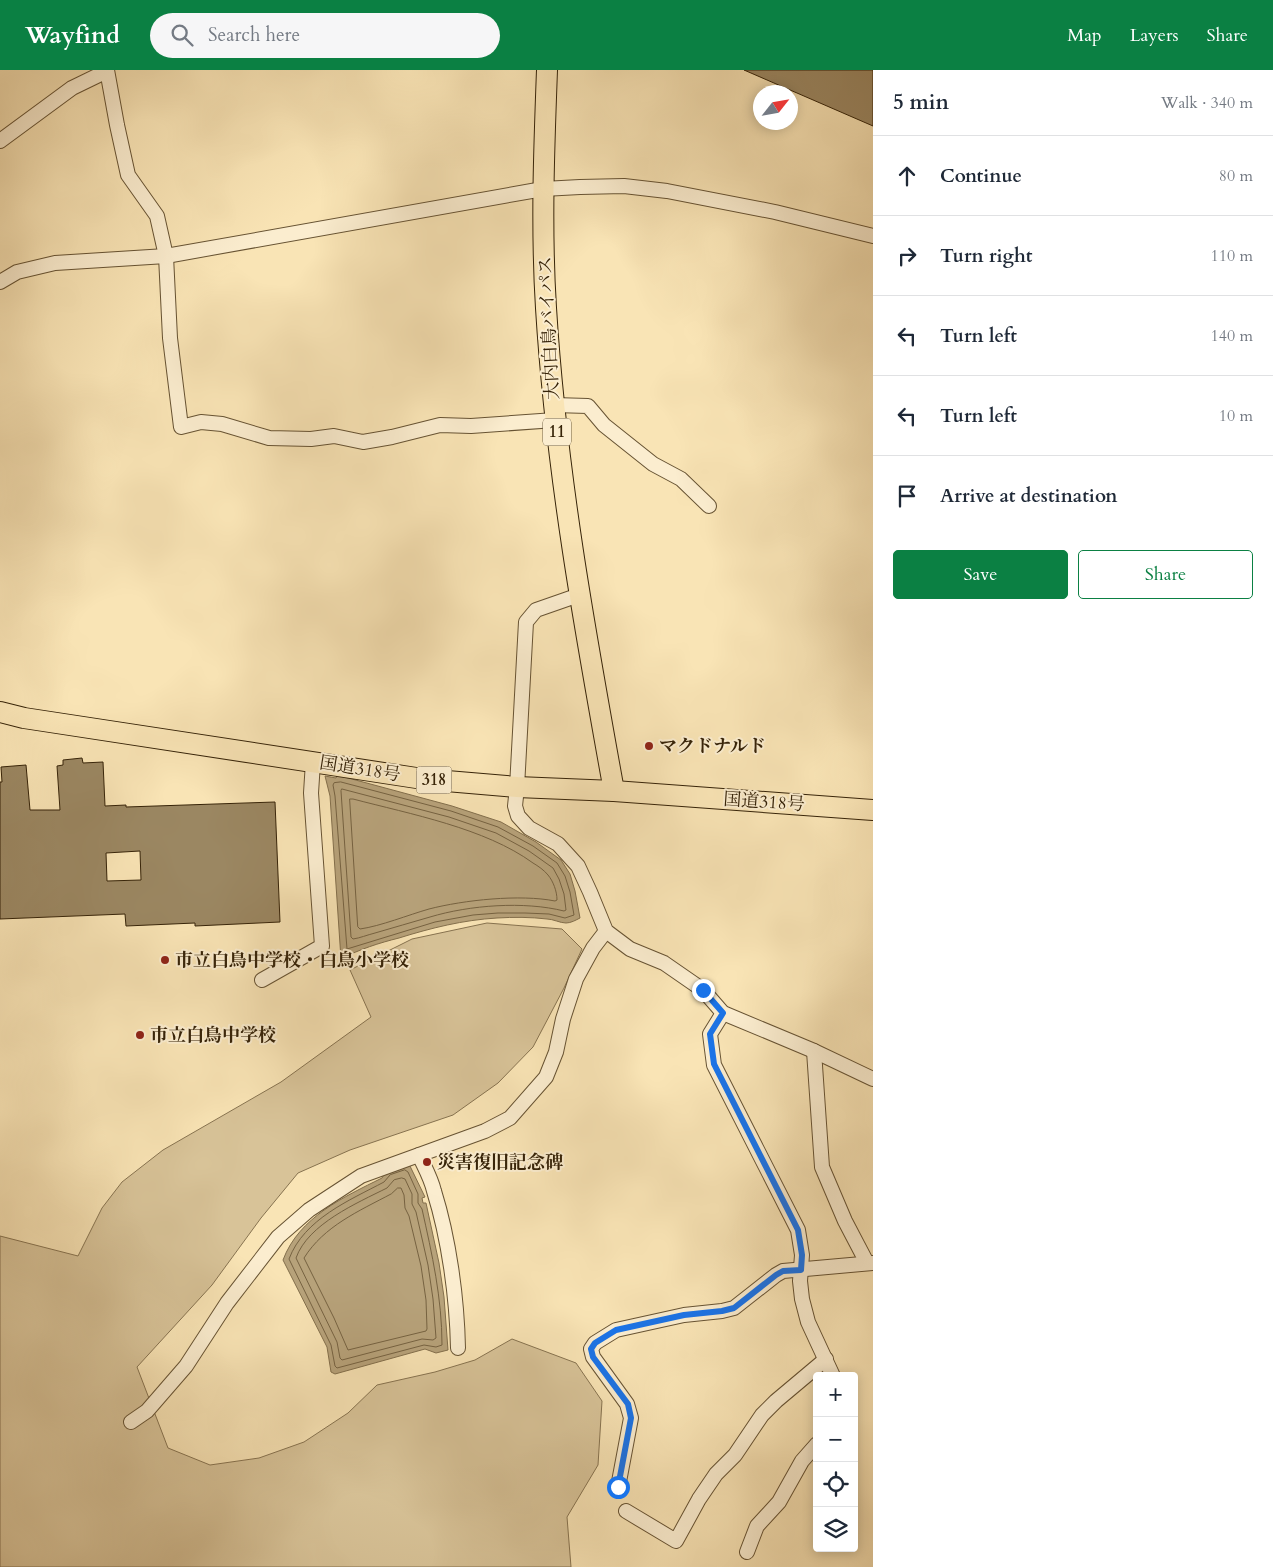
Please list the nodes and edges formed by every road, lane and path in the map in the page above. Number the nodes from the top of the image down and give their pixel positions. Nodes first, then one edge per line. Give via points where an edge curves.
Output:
1 (107, 70) edge
2 (547, 70) edge
3 (0, 141) edge
4 (543, 190) junction
5 (873, 236) edge
6 (166, 256) junction
7 (0, 282) edge
8 (554, 412) junction
9 (709, 506) dead end
10 (579, 595) junction
11 (0, 712) edge
12 (312, 770) junction
13 (517, 787) junction
14 (614, 791) junction
15 (873, 810) edge
16 (606, 932) junction
17 (262, 980) dead end
18 (723, 1013) junction
19 (814, 1051) junction
20 (873, 1078) edge
21 (419, 1155) junction
22 (870, 1263) edge
23 (801, 1270) junction
24 (458, 1348) dead end
25 (826, 1359) junction
26 (831, 1372) edge
27 (131, 1422) dead end
28 (813, 1449) edge
29 (618, 1487) dead end
30 (626, 1511) dead end
31 (747, 1552) dead end

1 - 3 street via 72,88
1 - 6 street via 128,175 156,216
2 - 4 highway, 大内白鳥バイパス / 11
4 - 5 street via 624,186 667,191 775,212
4 - 6 street
4 - 8 highway, 大内白鳥バイパス / 11 via 546,307
6 - 7 street via 55,264 17,272
6 - 8 street via 170,338 181,427 201,422 222,424 269,438 334,436 363,442 440,425 471,426
8 - 9 street via 588,406 604,425 653,464 682,479
8 - 10 highway, 大内白鳥バイパス / 11
10 - 13 street via 536,610 526,622
10 - 14 highway, 大内白鳥バイパス / 11
11 - 12 highway, 国道318号 / 318
12 - 13 highway, 国道318号 / 318
12 - 17 street via 322,946
13 - 14 highway, 国道318号 / 318
13 - 16 street via 515,806 518,816 529,828 558,844 578,866
14 - 15 highway, 国道318号 / 318
16 - 18 street via 630,949 664,963 703,990
16 - 21 street via 576,978 546,1077 510,1118 485,1131
18 - 19 street
18 - 23 street via 710,1034 714,1064 798,1230
19 - 20 street
19 - 22 street via 822,1167 845,1221
21 - 24 street via 434,1190 445,1235 458,1322
21 - 27 street via 361,1176 309,1210 278,1237 227,1303 186,1366 147,1411
22 - 23 street
23 - 25 street via 802,1299 808,1322
23 - 29 street via 783,1271 734,1308 616,1330 595,1343 591,1349 593,1357 630,1409
25 - 26 street
25 - 30 street via 762,1415 734,1455 716,1474 676,1541
28 - 31 street via 802,1461 780,1502 757,1526

